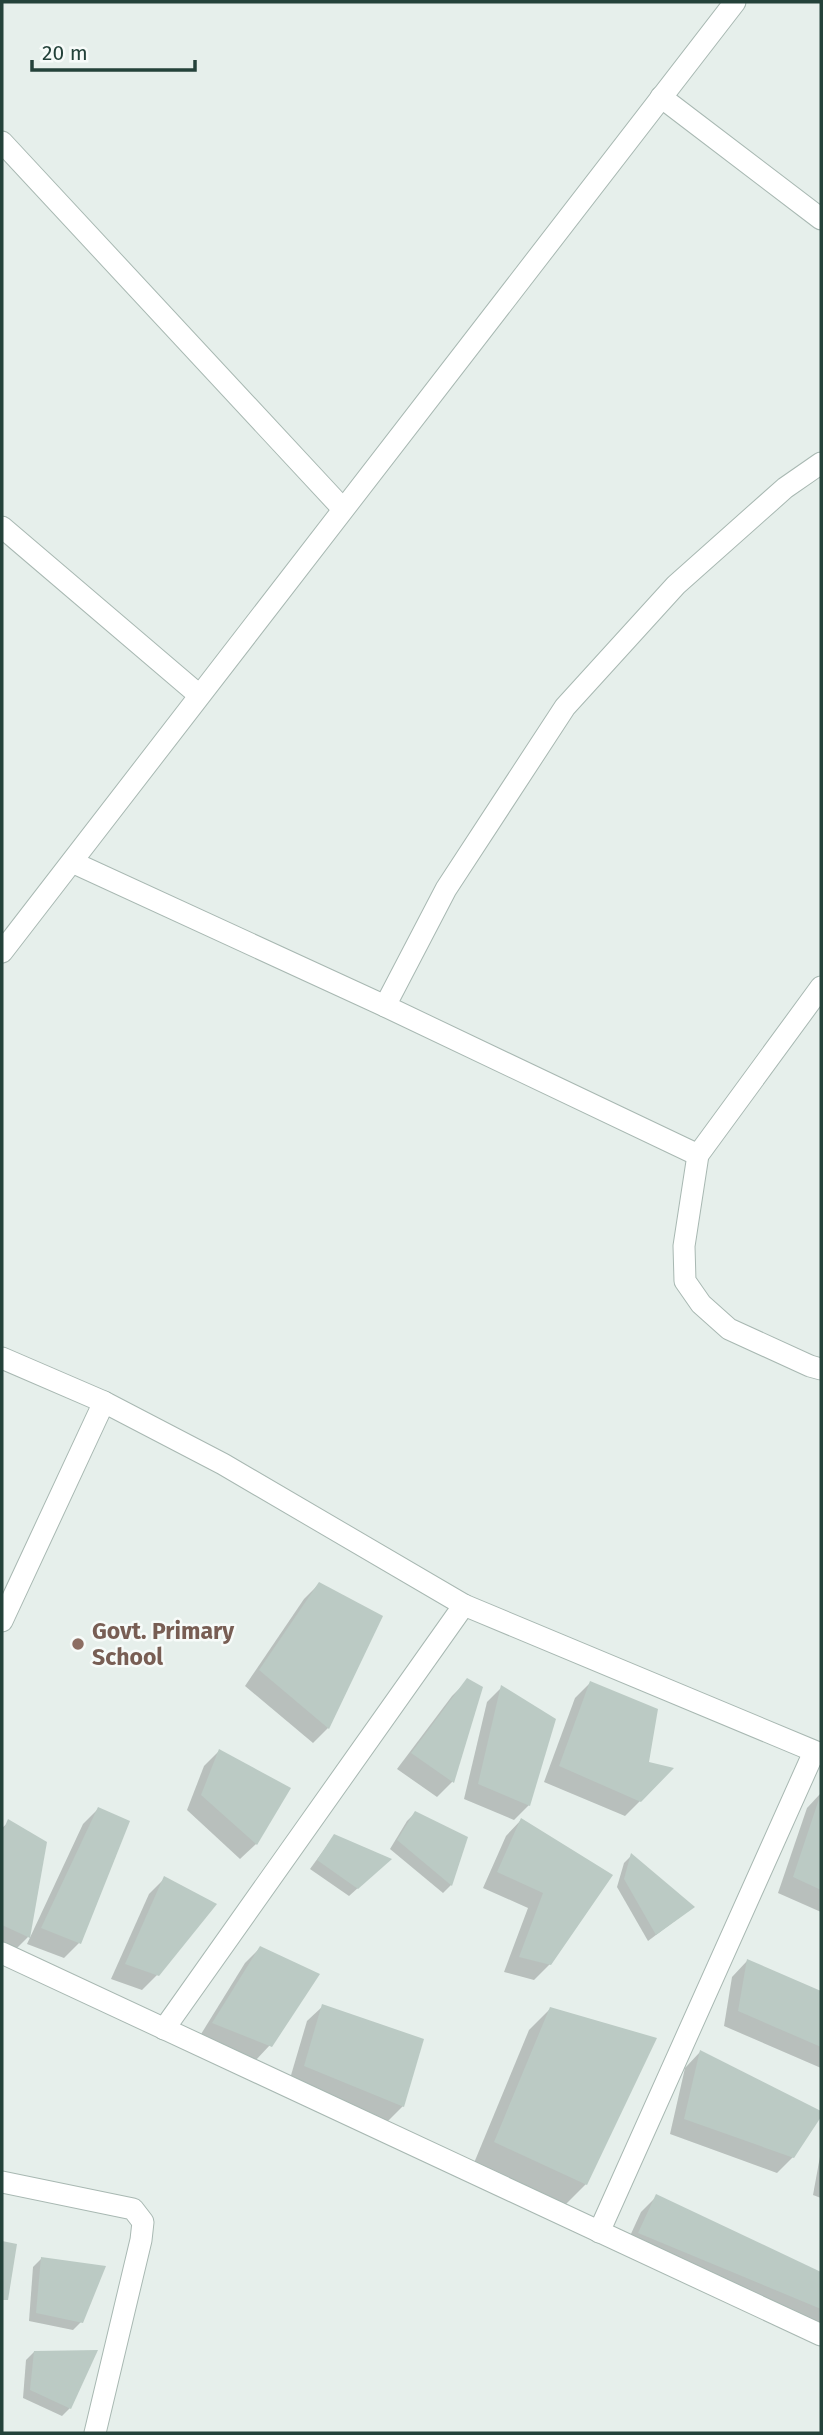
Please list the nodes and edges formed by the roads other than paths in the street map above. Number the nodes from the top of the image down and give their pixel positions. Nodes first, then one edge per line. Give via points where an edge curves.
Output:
1 (735, 2) edge
2 (662, 97) junction
3 (2, 142) edge
4 (821, 219) edge
5 (821, 463) edge
6 (343, 509) junction
7 (2, 527) edge
8 (199, 695) junction
9 (72, 862) junction
10 (2, 952) edge
11 (821, 987) edge
12 (385, 1006) junction
13 (698, 1155) junction
14 (2, 1358) edge
15 (821, 1368) edge
16 (104, 1402) junction
17 (464, 1605) junction
18 (2, 1621) edge
19 (817, 1753) edge
20 (2, 1953) edge
21 (164, 2029) junction
22 (2, 2182) edge
23 (599, 2232) junction
24 (821, 2335) edge
25 (94, 2433) edge

1 - 2 street
2 - 4 street
2 - 6 street
3 - 6 street
5 - 12 street via 785,488 676,585 565,707 446,889
6 - 8 street
7 - 8 street
8 - 9 street
9 - 10 street
9 - 12 street
11 - 13 street
12 - 13 street
13 - 15 street via 684,1246 685,1281 701,1304 729,1329
14 - 16 street
16 - 17 street via 223,1464
16 - 18 street
17 - 19 street
17 - 21 street
19 - 23 street
20 - 21 street
21 - 23 street
22 - 25 street via 132,2209 143,2222
23 - 24 street

